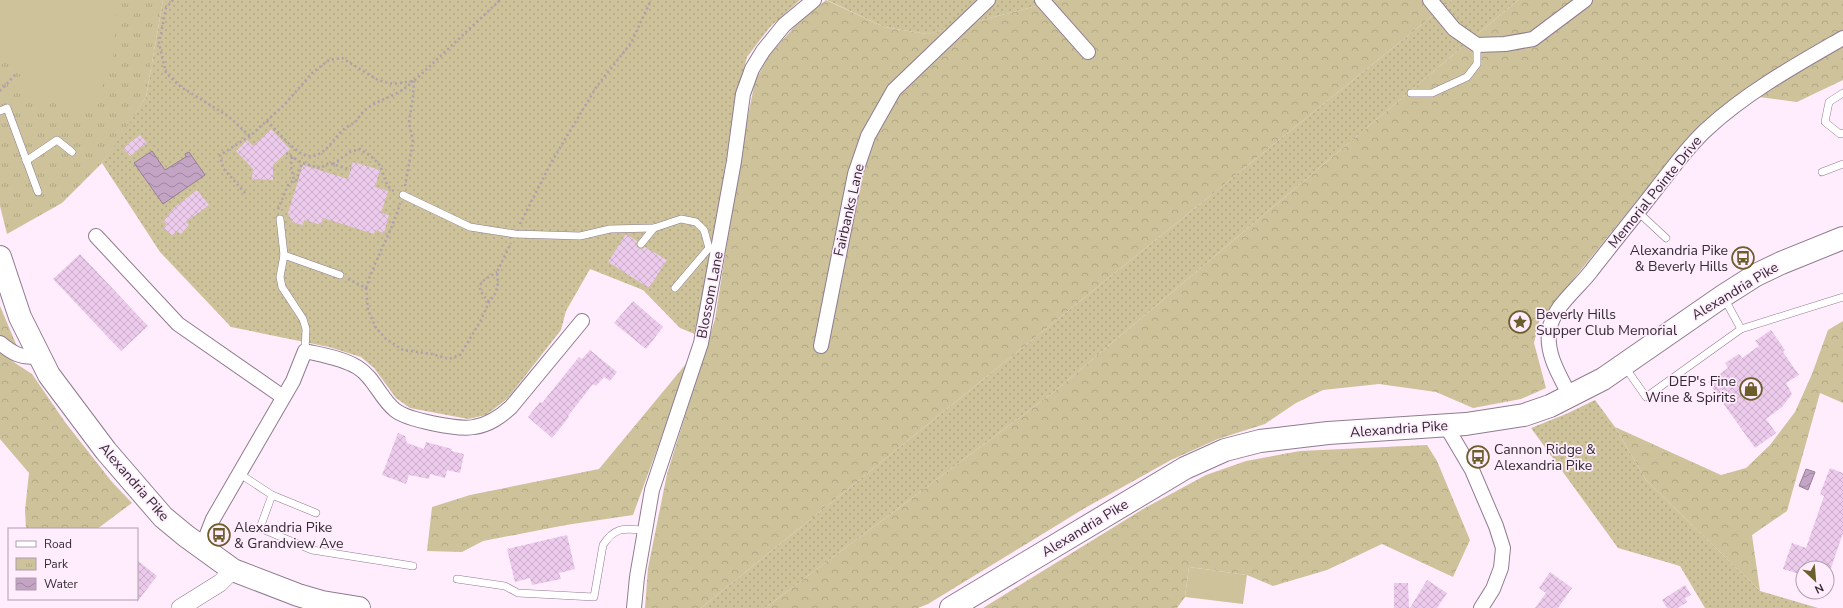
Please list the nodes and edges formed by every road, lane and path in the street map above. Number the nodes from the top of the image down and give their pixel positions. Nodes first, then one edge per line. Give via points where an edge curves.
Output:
1 (173, 0) edge
2 (500, 0) edge
3 (651, 0) edge
4 (814, 0) edge
5 (988, 0) edge
6 (1042, 0) edge
7 (1430, 0) edge
8 (1585, 0) edge
9 (1843, 38) edge
10 (1477, 45) junction
11 (1088, 52) dead end
12 (16, 74) dead end
13 (414, 80) junction
14 (0, 91) edge
15 (1411, 93) dead end
16 (1843, 93) edge
17 (0, 111) edge
18 (267, 120) junction
19 (1843, 133) edge
20 (250, 136) junction
21 (72, 152) dead end
22 (286, 152) dead end
23 (292, 157) junction
24 (26, 161) junction
25 (302, 163) junction
26 (333, 164) junction
27 (1843, 164) edge
28 (351, 170) dead end
29 (1822, 172) dead end
30 (294, 180) junction
31 (38, 192) dead end
32 (246, 193) dead end
33 (403, 195) joint
34 (1638, 212) junction
35 (277, 216) joint
36 (654, 228) junction
37 (515, 234) junction
38 (96, 236) dead end
39 (1666, 238) dead end
40 (1843, 238) edge
41 (641, 244) dead end
42 (713, 249) junction
43 (284, 255) junction
44 (0, 257) edge
45 (497, 272) junction
46 (340, 275) joint
47 (675, 288) dead end
48 (1723, 296) junction
49 (1843, 297) edge
50 (489, 302) junction
51 (582, 321) dead end
52 (1741, 329) junction
53 (0, 343) edge
54 (821, 346) dead end
55 (305, 351) junction
56 (38, 356) junction
57 (1624, 365) junction
58 (1570, 396) junction
59 (283, 397) junction
60 (1446, 426) junction
61 (240, 474) junction
62 (272, 495) junction
63 (316, 513) dead end
64 (644, 530) junction
65 (202, 546) junction
66 (413, 566) dead end
67 (233, 570) junction
68 (457, 579) dead end
69 (180, 608) edge
70 (359, 608) edge
71 (634, 608) edge
72 (951, 608) edge
73 (1481, 608) edge

1 - 20 path via 166,8 159,43 166,73 181,86 228,116
2 - 13 path
3 - 37 path via 631,43 597,86 552,161
4 - 42 street, Blossom Lane via 784,25 752,69 743,94 734,161
5 - 54 street, Fairbanks Lane via 894,90 868,136 855,174
6 - 11 street
7 - 10 street via 1454,29
8 - 10 street via 1532,39 1505,44
9 - 34 street, Memorial Pointe Drive via 1747,97 1708,129
10 - 15 lane via 1477,64 1468,77 1432,93
12 - 14 path
13 - 18 path via 394,84 378,80 342,58 329,60 312,73
13 - 18 path via 408,87 388,99 371,105 363,111 356,122 343,130 333,143 310,156 300,154
16 - 19 lane via 1829,102 1825,122 1840,134
17 - 24 lane via 7,108
18 - 20 path
20 - 32 path via 220,155 223,168
21 - 24 lane via 57,140
22 - 23 path
23 - 25 path
23 - 30 path
24 - 31 lane
25 - 26 path via 320,168 329,163
25 - 30 path via 296,181
26 - 28 path
26 - 33 path via 350,152 360,149 380,166 391,189
27 - 29 lane
30 - 35 path via 288,185
33 - 37 lane via 470,227
34 - 39 lane
34 - 58 street, Memorial Pointe Drive via 1590,273 1568,296 1551,324 1551,358
35 - 43 lane
36 - 37 lane via 610,229 580,236
36 - 41 lane
36 - 42 lane via 682,220 696,222 704,230
37 - 45 path
38 - 59 street via 178,324
40 - 48 main road, Alexandria Pike via 1756,275
42 - 47 lane
42 - 64 street, Blossom Lane via 701,343 652,490
43 - 46 lane
43 - 55 lane via 280,277 282,287 303,319 306,329
44 - 56 main road, Alexandria Pike via 20,317
45 - 50 path via 496,292
45 - 50 path via 481,281 481,294
46 - 50 path via 366,288 368,310 376,328 386,339 403,350 449,359 460,355
48 - 52 lane
48 - 57 main road, Alexandria Pike
49 - 52 lane
51 - 55 street via 499,418 474,427 460,428 404,415 395,410 365,373 357,367
52 - 57 lane via 1646,397
53 - 56 street via 11,353 28,358
55 - 59 street via 293,381
56 - 65 main road, Alexandria Pike via 73,408 151,504 186,536
57 - 58 main road, Alexandria Pike
58 - 60 main road, Alexandria Pike via 1524,415
59 - 61 street
60 - 72 main road, Alexandria Pike via 1260,440 1225,450 1185,468
60 - 73 street via 1472,470 1503,548 1501,568
61 - 62 lane
61 - 65 street via 213,519
62 - 63 lane
62 - 66 lane via 260,528 312,550
64 - 68 lane via 622,529 608,538 603,545 594,597 518,593 505,586
64 - 71 street, Blossom Lane
65 - 67 main road, Alexandria Pike
67 - 69 street via 220,584
67 - 70 main road, Alexandria Pike via 298,595

